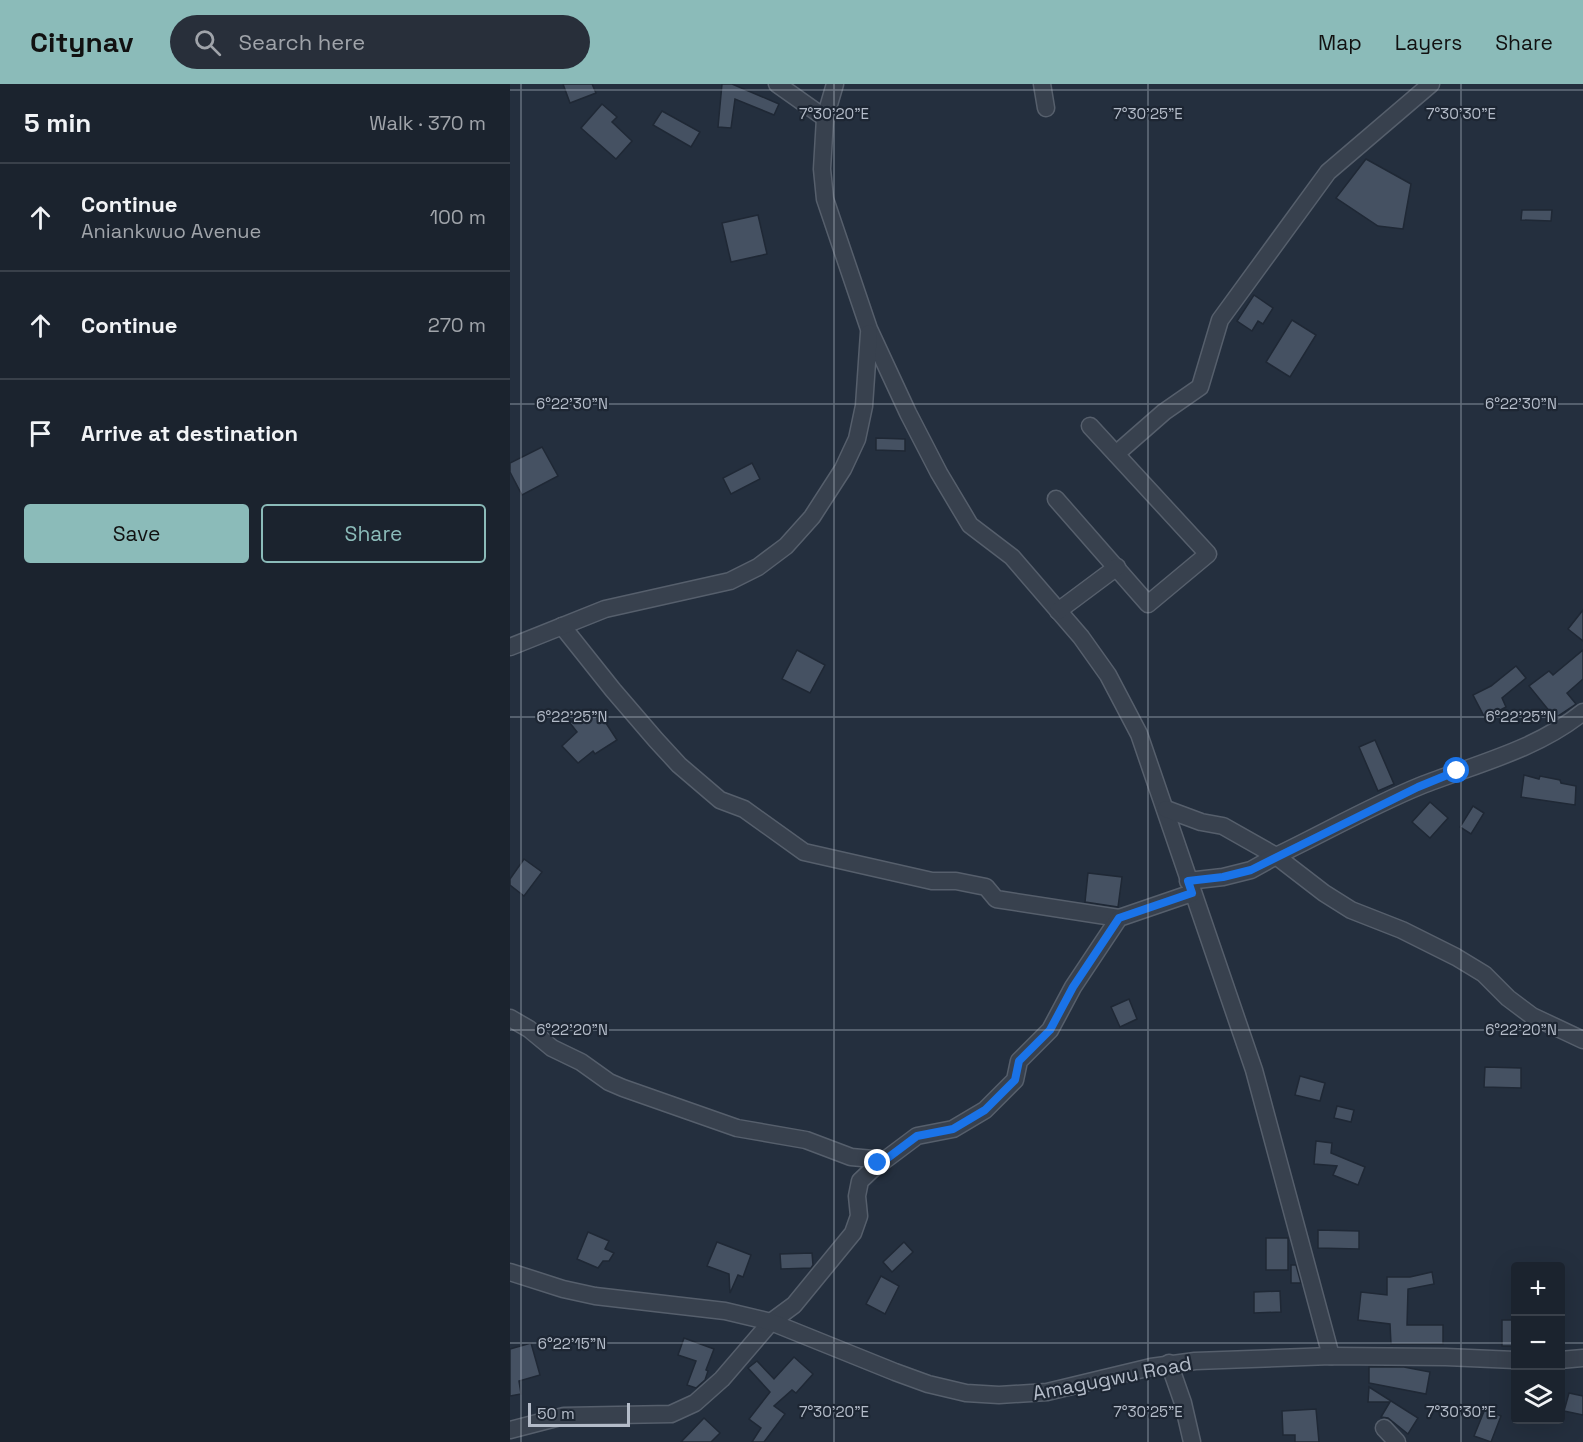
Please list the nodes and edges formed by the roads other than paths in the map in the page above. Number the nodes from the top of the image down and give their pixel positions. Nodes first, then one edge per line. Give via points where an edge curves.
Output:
1 (777, 84) edge
2 (835, 84) edge
3 (1042, 84) edge
4 (1431, 84) edge
5 (1046, 108) dead end
6 (825, 118) junction
7 (869, 329) junction
8 (1090, 426) dead end
9 (1116, 454) junction
10 (1056, 499) dead end
11 (1118, 567) junction
12 (1058, 611) junction
13 (562, 626) junction
14 (510, 647) edge
15 (1583, 712) edge
16 (1166, 809) junction
17 (1276, 856) junction
18 (1190, 887) junction
19 (1119, 918) junction
20 (510, 1018) edge
21 (1583, 1040) edge
22 (877, 1166) junction
23 (510, 1272) edge
24 (771, 1322) junction
25 (1331, 1356) junction
26 (1583, 1358) edge
27 (1511, 1360) edge
28 (1565, 1360) edge
29 (1169, 1363) junction
30 (1384, 1428) dead end
31 (510, 1430) edge
32 (1192, 1442) edge
33 (1397, 1442) edge

1 - 6 street
2 - 6 street
3 - 5 street
4 - 9 street via 1328,172 1220,320 1200,387
6 - 7 street via 825,199
7 - 12 street via 908,414 970,525 1012,557
7 - 13 street via 864,406 857,438 812,518 786,546 730,581 605,609
8 - 9 street
9 - 11 street via 1208,554 1148,604
10 - 11 street
11 - 12 street
12 - 16 street via 1081,637 1123,701
13 - 14 street
13 - 19 street via 679,765 720,800 744,809 804,852 932,881 986,887 996,899
15 - 17 street via 1550,736 1418,787
16 - 17 street via 1223,826
16 - 18 street
17 - 18 street via 1251,870
17 - 21 street via 1351,910 1456,957 1484,974 1532,1016
18 - 19 street
18 - 25 street via 1254,1070
19 - 22 street via 1050,1030 1019,1061 1015,1080 985,1110 953,1129 917,1136
20 - 22 street via 552,1048 623,1088 737,1128 806,1140 851,1156 873,1159
22 - 24 street via 860,1181 859,1216 853,1233 794,1305
23 - 24 street, Amagugwu Road via 595,1296 725,1311
24 - 29 street, Amagugwu Road via 895,1372 966,1393 1047,1392
24 - 31 street via 722,1379 695,1403 671,1414 564,1416
25 - 27 street, Amagugwu Road
25 - 29 street, Amagugwu Road
26 - 28 street
29 - 32 street
30 - 33 street

